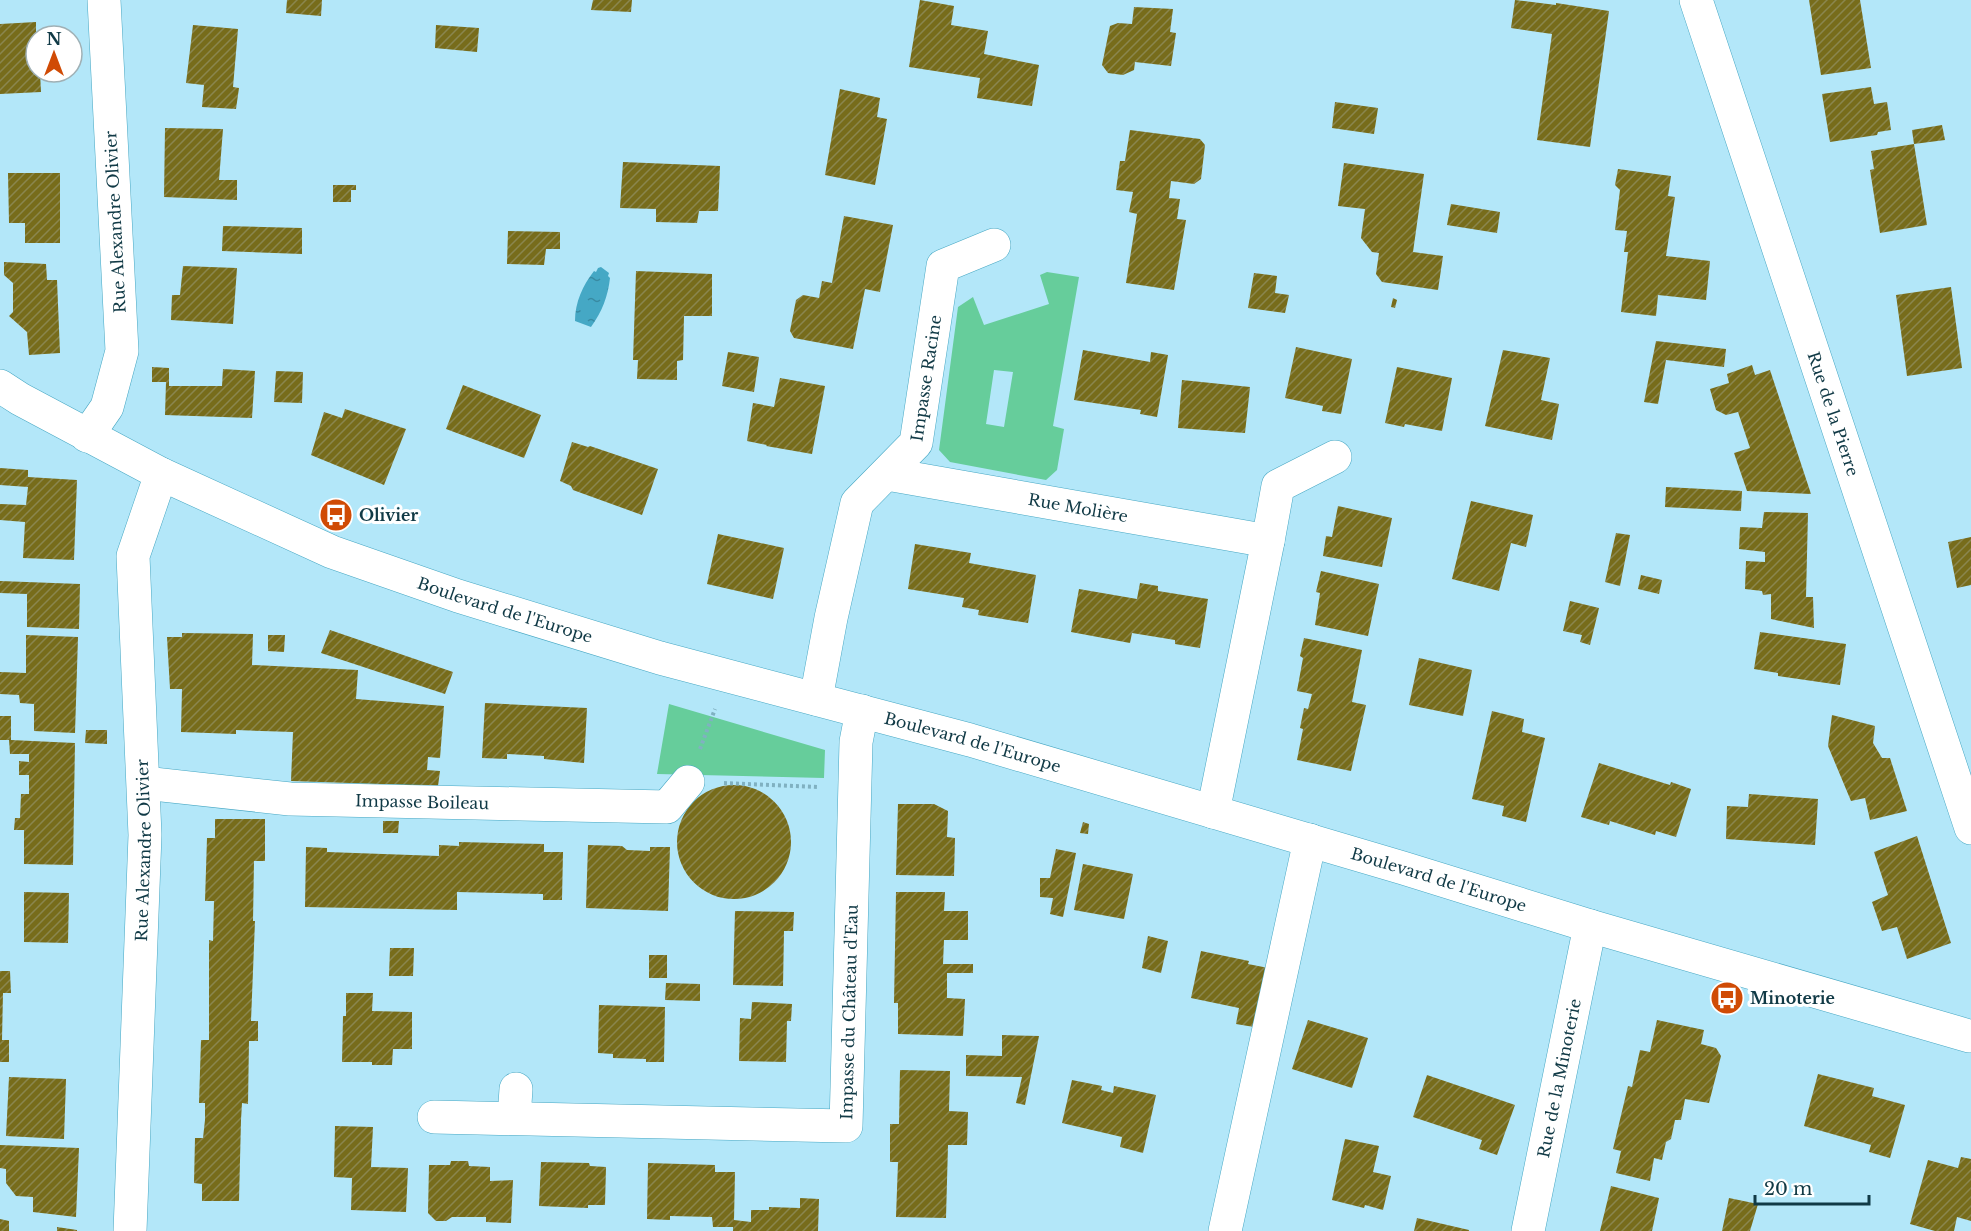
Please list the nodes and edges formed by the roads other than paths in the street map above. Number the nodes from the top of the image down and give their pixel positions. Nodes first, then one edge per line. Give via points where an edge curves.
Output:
1 (104, 0) edge
2 (1696, 0) edge
3 (994, 245) dead end
4 (0, 386) edge
5 (87, 436) junction
6 (1335, 457) dead end
7 (161, 474) junction
8 (886, 474) junction
9 (1268, 541) junction
10 (816, 699) junction
11 (862, 711) junction
12 (688, 782) road end
13 (144, 783) junction
14 (1213, 812) junction
15 (1971, 828) edge
16 (1310, 840) junction
17 (1590, 926) junction
18 (1970, 1039) edge
19 (434, 1117) dead end
20 (130, 1231) edge
21 (1225, 1231) edge
22 (1528, 1231) edge

1 - 5 street, Rue Alexandre Olivier via 122,351 107,407
2 - 15 street, Rue de la Pierre
3 - 8 street, Impasse Racine via 943,266 916,443
4 - 5 street, Boulevard de l'Europe
5 - 7 street, Boulevard de l'Europe
6 - 9 street via 1278,486
7 - 10 street, Boulevard de l'Europe via 342,556 458,596 660,658
7 - 13 street, Rue Alexandre Olivier via 134,556
8 - 9 street, Rue Molière
8 - 10 street, Impasse Racine via 857,503
9 - 14 street
10 - 11 street, Boulevard de l'Europe
11 - 14 street, Boulevard de l'Europe
11 - 19 street, Impasse du Château d'Eau via 856,742 846,1126 515,1104
12 - 13 street, Impasse Boileau via 667,807 290,799
13 - 20 street, Rue Alexandre Olivier
14 - 16 street, Boulevard de l'Europe
16 - 17 street, Boulevard de l'Europe
16 - 21 street
17 - 18 street, Boulevard de l'Europe
17 - 22 street, Rue de la Minoterie

